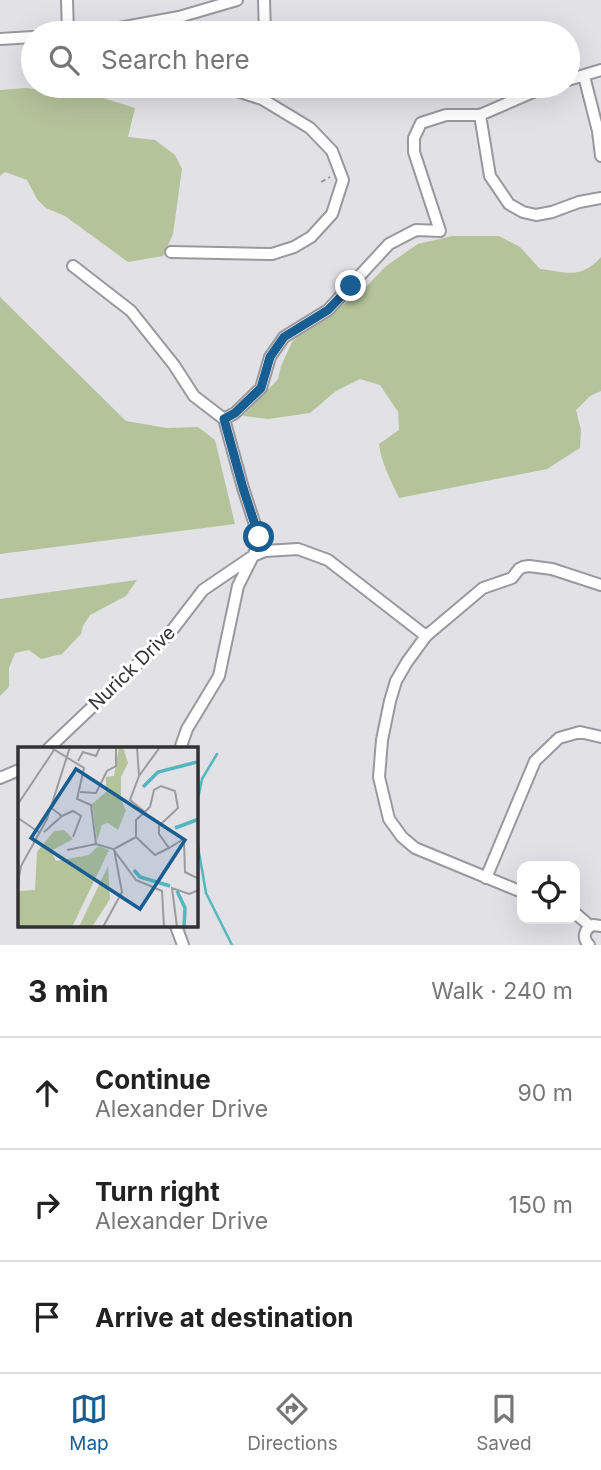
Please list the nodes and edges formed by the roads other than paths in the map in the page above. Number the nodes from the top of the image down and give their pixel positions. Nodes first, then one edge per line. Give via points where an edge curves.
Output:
1 (67, 0) edge
2 (237, 0) edge
3 (264, 0) edge
4 (68, 21) edge
5 (157, 21) edge
6 (265, 21) edge
7 (21, 38) edge
8 (0, 39) edge
9 (601, 70) edge
10 (584, 75) junction
11 (580, 76) edge
12 (259, 98) edge
13 (519, 98) edge
14 (262, 99) joint
15 (480, 115) junction
16 (601, 156) edge
17 (601, 198) edge
18 (171, 252) dead end
19 (73, 266) dead end
20 (224, 419) junction
21 (253, 556) junction
22 (601, 585) edge
23 (426, 636) junction
24 (601, 737) edge
25 (50, 747) edge
26 (181, 747) edge
27 (18, 770) edge
28 (0, 778) edge
29 (486, 878) junction
30 (517, 890) edge
31 (580, 916) edge
32 (595, 926) edge
33 (177, 928) edge
34 (586, 944) edge
35 (183, 945) edge

1 - 4 street
2 - 5 street
3 - 6 street
7 - 8 street
9 - 10 street
10 - 11 street
10 - 16 street
12 - 14 street
13 - 15 street
14 - 18 street via 310,128 332,151 343,180 332,214 311,237 272,254
15 - 17 street via 490,176 509,204 536,215
15 - 20 street via 446,115 421,123 414,138 414,152 440,231 416,230 389,244 328,310 284,337 270,357 261,388
19 - 20 street via 131,311 194,396
20 - 21 street via 259,537
21 - 23 street, Nurick Drive via 298,549 328,560
21 - 25 street, Nurick Drive via 203,590 170,633
21 - 26 street via 238,586 219,676
22 - 23 street via 552,569 523,566 512,579 483,588
23 - 29 street via 396,681 382,740 379,777 389,819 415,848
24 - 29 street via 580,732 559,738 535,761
27 - 28 street
29 - 30 street
31 - 32 street
32 - 34 street via 585,932
33 - 35 street

